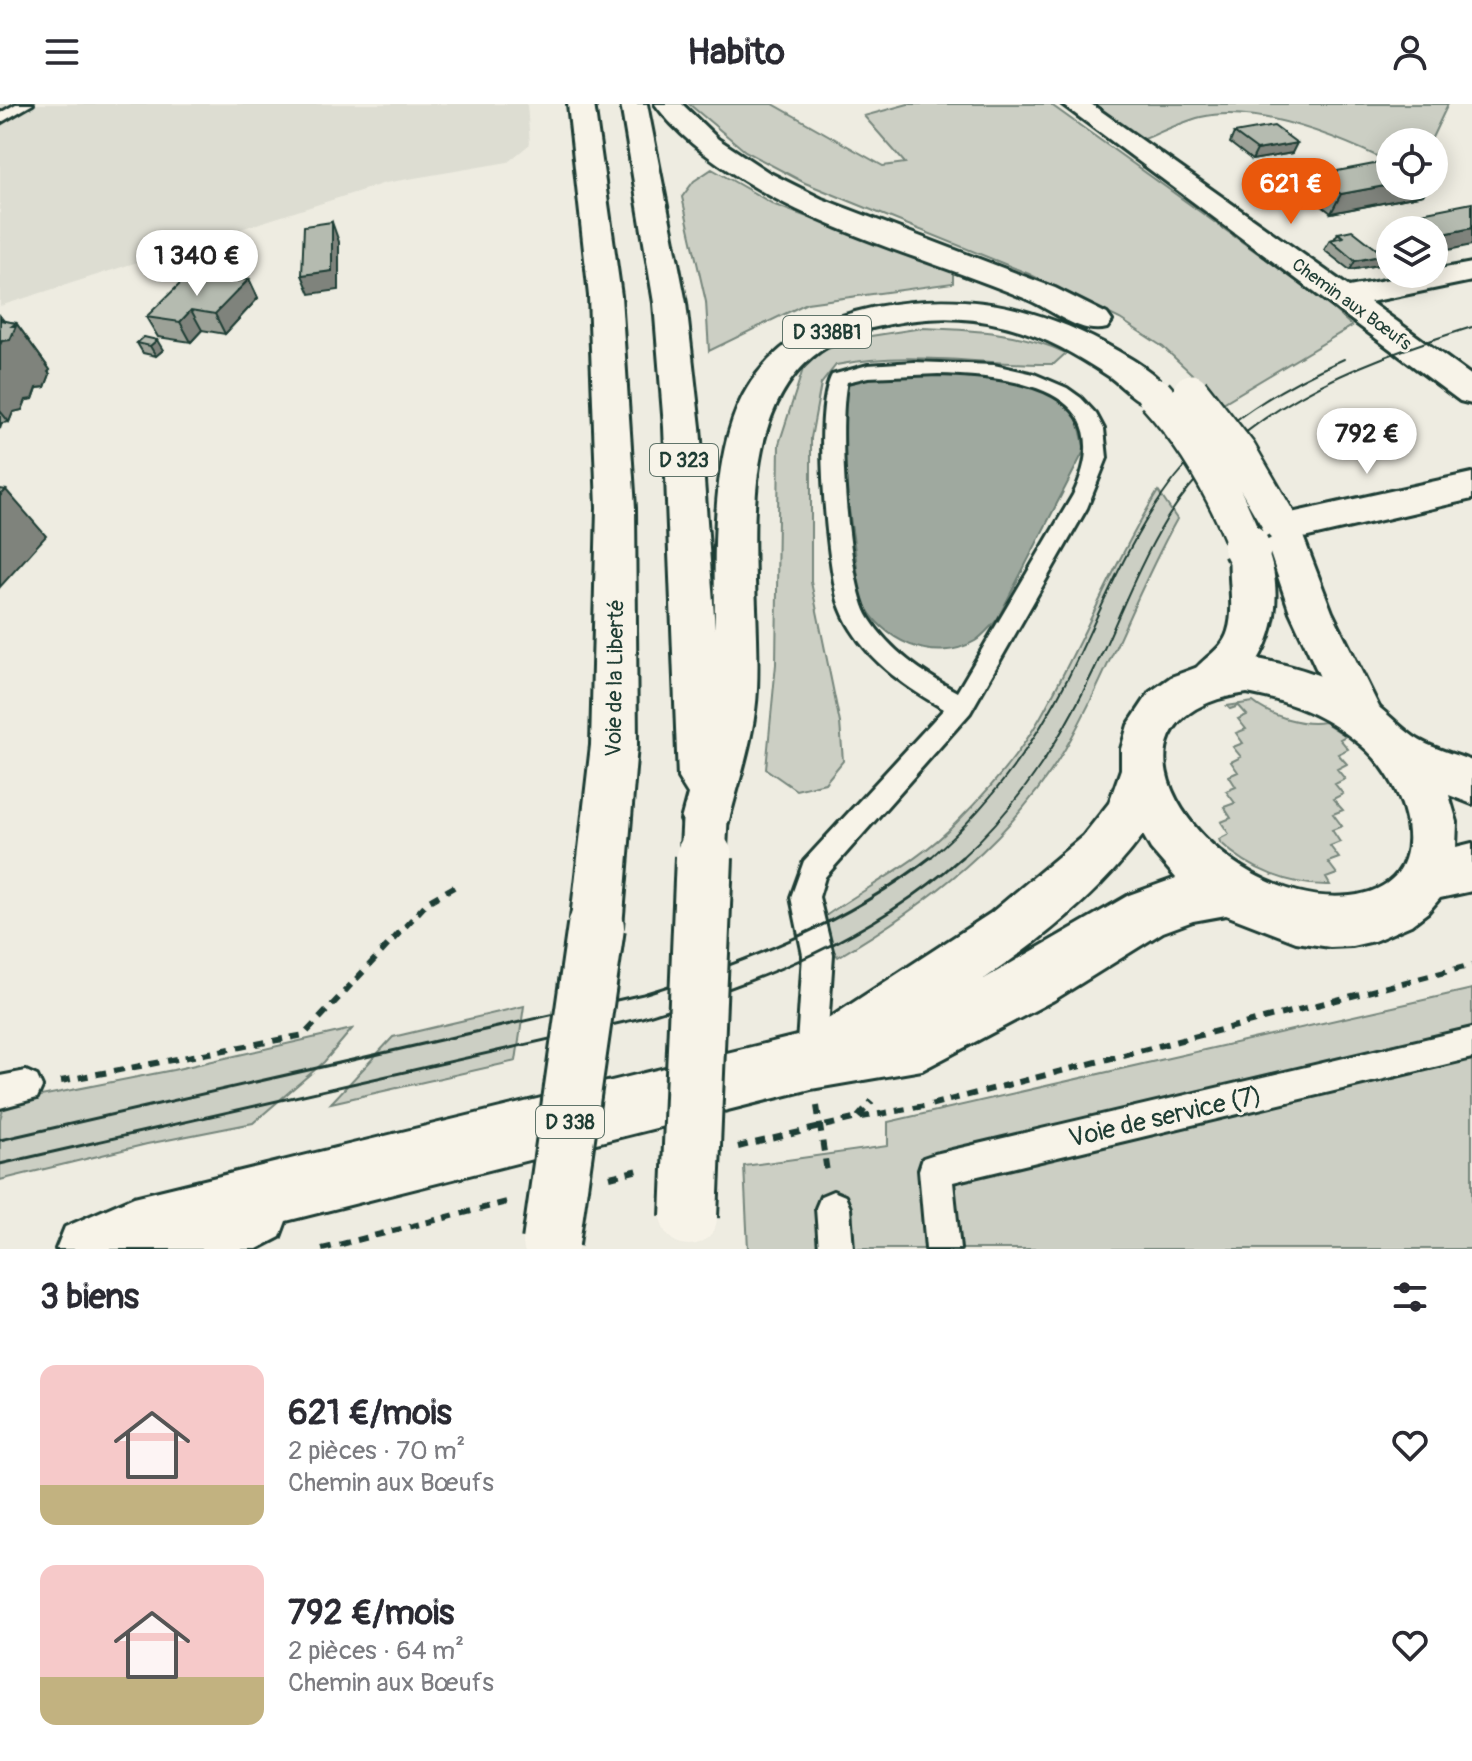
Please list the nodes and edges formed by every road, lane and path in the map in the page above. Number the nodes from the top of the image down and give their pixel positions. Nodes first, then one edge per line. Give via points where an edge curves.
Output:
1 (26, 104) edge
2 (581, 104) edge
3 (634, 104) edge
4 (668, 104) edge
5 (1075, 104) edge
6 (3, 112) edge
7 (1472, 272) edge
8 (1345, 297) junction
9 (1164, 385) junction
10 (1472, 393) edge
11 (1472, 486) edge
12 (1269, 532) junction
13 (1211, 678) junction
14 (961, 706) junction
15 (1361, 717) junction
16 (1399, 752) junction
17 (1143, 771) junction
18 (1472, 783) edge
19 (705, 820) junction
20 (1448, 872) edge
21 (454, 887) dead end
22 (1230, 890) junction
23 (1472, 965) edge
24 (1472, 1043) edge
25 (811, 1061) junction
26 (13, 1089) edge
27 (857, 1118) dead end
28 (329, 1182) junction
29 (833, 1208) joint
30 (688, 1233) edge
31 (550, 1247) edge
32 (87, 1249) edge
33 (192, 1249) edge
34 (836, 1249) edge
35 (943, 1249) edge

1 - 6 lane
2 - 31 main road, Voie de la Liberté, bridge via 605,296 616,508 614,745 596,927
3 - 19 main road, D 323 via 670,303
4 - 9 main road via 693,132 757,175 836,214 1038,292 1110,329
5 - 8 main road, Chemin aux Bœufs
7 - 8 main road
8 - 10 main road, Chemin aux Bœufs
9 - 12 main road, D 338B1, bridge via 1224,491
9 - 19 main road, D 338B1 via 1069,338 977,310 924,308 874,315 830,331 783,361 763,387 748,421 741,459 734,703
11 - 12 main road
12 - 13 main road, D 338B1 via 1246,638 1239,654
12 - 15 main road
13 - 15 main road via 1247,675 1286,681
13 - 17 main road via 1181,691 1158,711 1145,738
14 - 14 lane via 1083,495 1097,456 1092,422 1062,393 1019,376 971,369 848,373 834,393 834,477 850,604 857,621 896,667
14 - 25 lane via 814,870 805,897 818,955
15 - 16 main road
16 - 18 main road
16 - 20 main road via 1419,783 1432,816 1433,848
17 - 22 main road via 1156,813 1169,834
17 - 25 main road, D 338 via 1130,814 1101,852 1010,931
19 - 30 main road, D 323, bridge
20 - 22 main road via 1385,912 1345,922 1299,918
21 - 26 path via 429,901 304,1035
22 - 25 main road, D 338 via 1147,913 922,1042
23 - 27 path via 945,1101
24 - 35 lane, Voie de service (7) via 935,1170
25 - 28 main road, D 338
25 - 29 path
28 - 32 main road, D 338 via 134,1228
28 - 33 main road, D 338
29 - 34 lane

